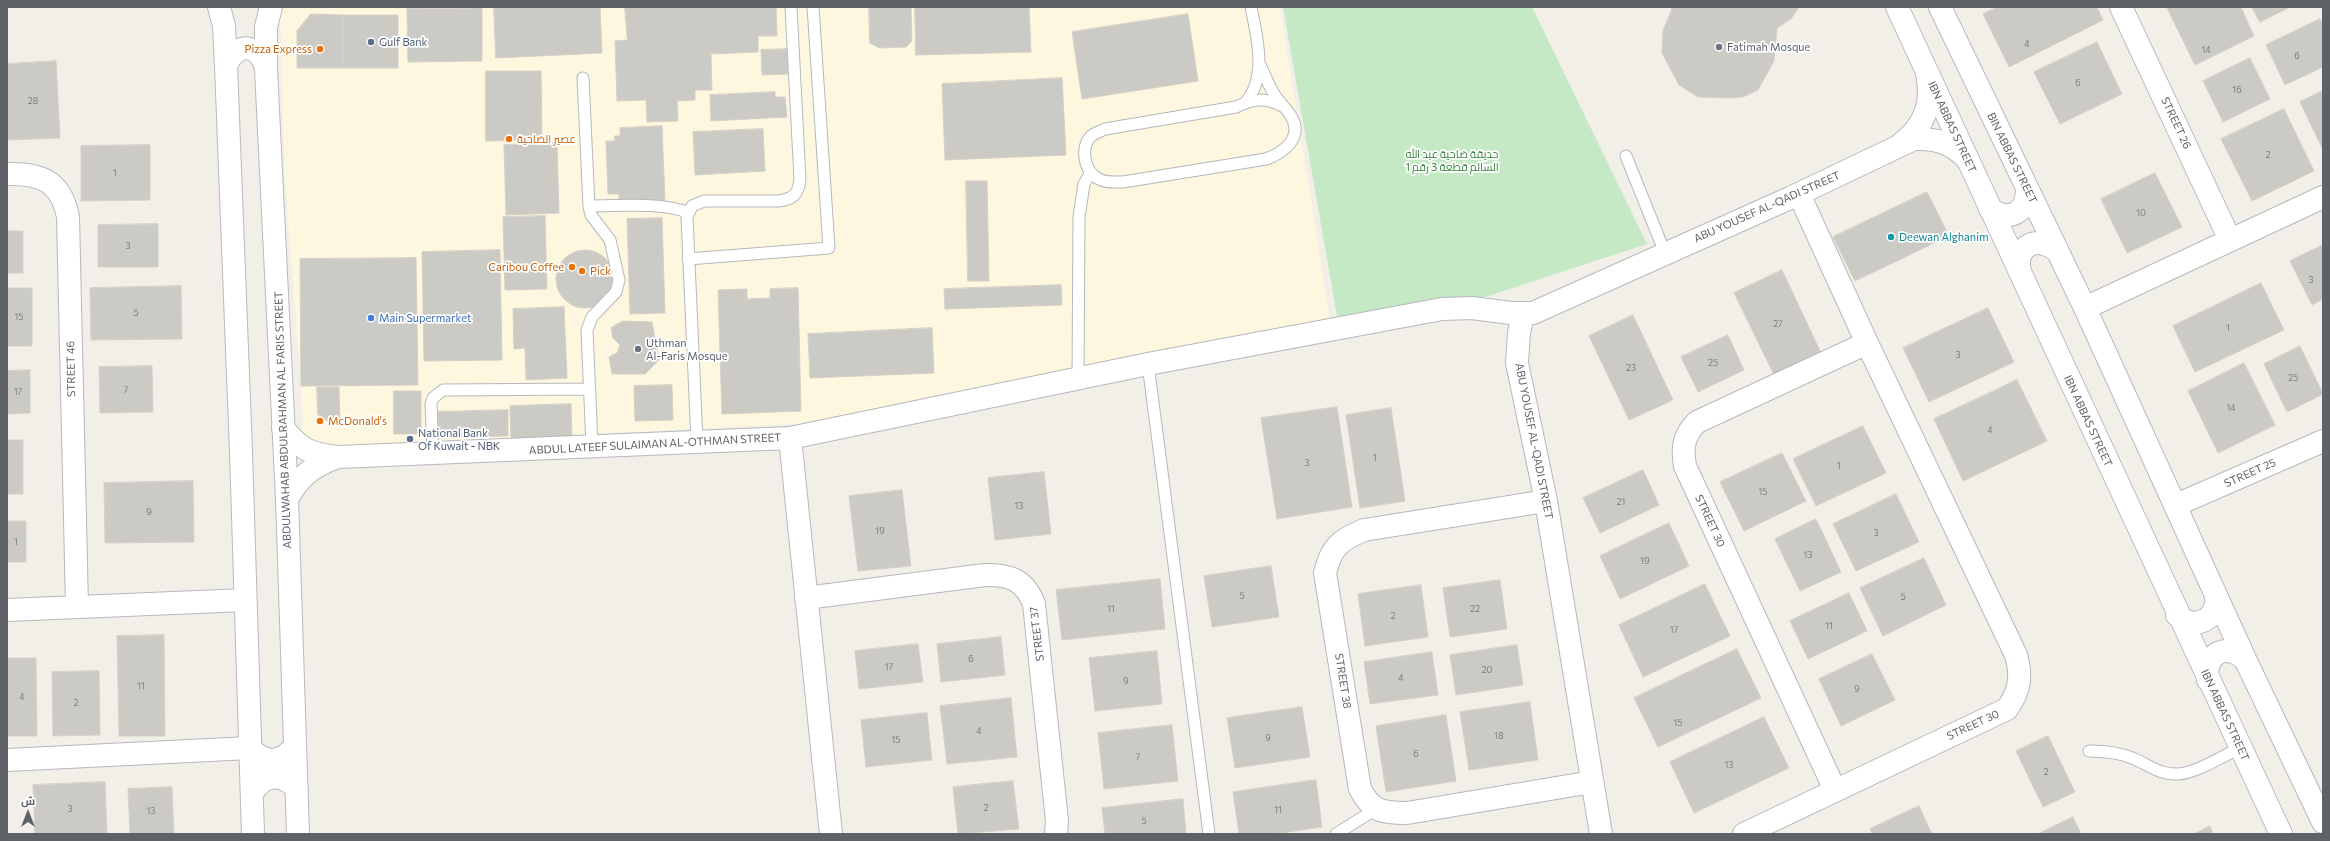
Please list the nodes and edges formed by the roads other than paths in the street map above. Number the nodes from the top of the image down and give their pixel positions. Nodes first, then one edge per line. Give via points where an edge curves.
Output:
1 (218, 7) edge
2 (271, 7) edge
3 (791, 7) edge
4 (813, 7) edge
5 (1251, 7) edge
6 (1897, 7) edge
7 (1940, 7) edge
8 (2121, 7) edge
9 (1259, 63) junction
10 (226, 66) junction
11 (266, 69) junction
12 (1926, 72) junction
13 (583, 78) dead end
14 (1245, 103) junction
15 (1282, 106) junction
16 (1900, 145) junction
17 (1626, 156) dead end
18 (1968, 160) junction
19 (7, 174) edge
20 (1090, 174) junction
21 (2027, 189) junction
22 (1799, 194) junction
23 (2323, 197) edge
24 (589, 206) junction
25 (1990, 209) junction
26 (688, 212) junction
27 (2230, 240) junction
28 (2057, 250) junction
29 (1665, 253) junction
30 (688, 258) junction
31 (2020, 272) junction
32 (2085, 308) junction
33 (1524, 314) junction
34 (1867, 343) junction
35 (1148, 364) junction
36 (1078, 378) junction
37 (590, 389) junction
38 (283, 428) junction
39 (790, 438) junction
40 (2323, 441) edge
41 (697, 442) junction
42 (592, 446) junction
43 (433, 453) junction
44 (338, 457) junction
45 (287, 499) junction
46 (1546, 501) junction
47 (2176, 506) junction
48 (2216, 596) junction
49 (806, 598) junction
50 (245, 600) junction
51 (77, 606) junction
52 (7, 610) edge
53 (2177, 615) junction
54 (2246, 661) junction
55 (2208, 680) junction
56 (295, 745) junction
57 (250, 748) junction
58 (2240, 748) junction
59 (2089, 751) dead end
60 (7, 760) edge
61 (1592, 782) junction
62 (297, 789) junction
63 (1835, 790) junction
64 (252, 794) junction
65 (1376, 809) junction
66 (2323, 822) edge
67 (253, 834) edge
68 (298, 834) edge
69 (831, 834) edge
70 (1056, 834) edge
71 (1209, 834) edge
72 (1336, 834) edge
73 (1600, 834) edge
74 (1744, 834) edge
75 (2281, 834) edge

1 - 10 street via 224,26
2 - 11 street, ABDULWAHAB ABDULRAHMAN AL FARIS STREET via 266,27
3 - 26 lane via 799,192 790,200 704,201 692,206
4 - 30 lane via 829,248
5 - 9 lane
6 - 12 street, IBN ABBAS STREET
7 - 21 street, BIN ABBAS STREET
8 - 27 street, STREET 26
9 - 14 lane via 1258,80 1253,94
9 - 15 lane
10 - 11 street via 230,57 238,50 248,48 257,52 264,60
10 - 50 street
11 - 38 street, ABDULWAHAB ABDULRAHMAN AL FARIS STREET
12 - 16 street, ABU YOUSEF AL-QADI STREET via 1930,89 1929,106 1913,135
12 - 18 street, IBN ABBAS STREET
13 - 24 lane
14 - 15 lane via 1264,99
14 - 20 lane via 1236,107 1105,129 1092,135 1087,142 1086,163
15 - 20 lane via 1291,116 1294,125 1289,145 1281,154 1266,159 1123,182 1100,180
16 - 18 street, ABU YOUSEF AL-QADI STREET via 1929,138 1957,149
16 - 22 street, ABU YOUSEF AL-QADI STREET
17 - 29 lane
18 - 25 street, IBN ABBAS STREET
19 - 51 street, STREET 46 via 27,174 50,183 59,192 68,217
20 - 36 lane via 1084,184 1079,217
21 - 25 street via 2027,199 2016,213 2007,216
21 - 28 street, BIN ABBAS STREET
22 - 29 street, ABU YOUSEF AL-QADI STREET
22 - 34 street, STREET 30
23 - 27 street
24 - 26 lane via 672,207
24 - 37 lane via 591,215 610,240 619,280 616,292 592,317 587,330
25 - 31 street, IBN ABBAS STREET
26 - 30 lane
27 - 32 street
28 - 31 street via 2042,242 2026,248 2020,255
28 - 32 street, BIN ABBAS STREET
29 - 33 street, ABU YOUSEF AL-QADI STREET via 1533,313
30 - 41 lane
31 - 53 street, IBN ABBAS STREET
32 - 47 street
33 - 35 street via 1472,308 1442,309
33 - 46 street, ABU YOUSEF AL-QADI STREET via 1519,333 1517,363
34 - 63 street, STREET 30 via 1697,422 1684,439 1683,452 1685,466
34 - 63 street, STREET 30 via 2016,655 2020,679 2018,690 2007,709
35 - 36 street
35 - 71 lane
36 - 39 street
37 - 42 lane
37 - 43 lane via 443,390 433,398 432,404
38 - 44 street, ABDUL LATEEF SULAIMAN AL-OTHMAN STREET via 297,445 316,455
38 - 45 street, ABDULWAHAB ABDULRAHMAN AL FARIS STREET
39 - 41 street, ABDUL LATEEF SULAIMAN AL-OTHMAN STREET
39 - 49 street, ABDUL LATEEF SULAIMAN AL-OTHMAN STREET
40 - 47 street, STREET 25
41 - 42 street, ABDUL LATEEF SULAIMAN AL-OTHMAN STREET
42 - 43 street, ABDUL LATEEF SULAIMAN AL-OTHMAN STREET
43 - 44 street, ABDUL LATEEF SULAIMAN AL-OTHMAN STREET
44 - 45 street, ABDUL LATEEF SULAIMAN AL-OTHMAN STREET via 316,465 299,480
45 - 56 street, ABDULWAHAB ABDULRAHMAN AL FARIS STREET
46 - 61 street, ABU YOUSEF AL-QADI STREET
46 - 65 street, STREET 38 via 1364,530 1348,536 1336,546 1329,557 1325,573 1360,789 1367,802
47 - 48 street
48 - 53 street via 2214,613 2208,619 2192,623
48 - 54 street
49 - 69 street, ABDUL LATEEF SULAIMAN AL-OTHMAN STREET
49 - 70 street, STREET 37 via 985,575 1013,578 1024,585 1034,604
50 - 51 street
50 - 57 street
51 - 52 street
53 - 55 street, IBN ABBAS STREET
54 - 55 street via 2240,654 2222,651 2208,662
54 - 66 street
55 - 58 street, IBN ABBAS STREET
56 - 57 street via 290,753 273,760 264,760
56 - 62 street, ABDULWAHAB ABDULRAHMAN AL FARIS STREET
57 - 60 street
57 - 64 street
58 - 59 lane via 2179,774 2155,771 2118,753
58 - 75 street, IBN ABBAS STREET
61 - 65 street via 1407,813 1389,813
61 - 73 street, ABU YOUSEF AL-QADI STREET
62 - 64 street via 282,777 272,776 256,786
62 - 68 street, ABDULWAHAB ABDULRAHMAN AL FARIS STREET
63 - 74 street, STREET 30
64 - 67 street
65 - 72 lane

